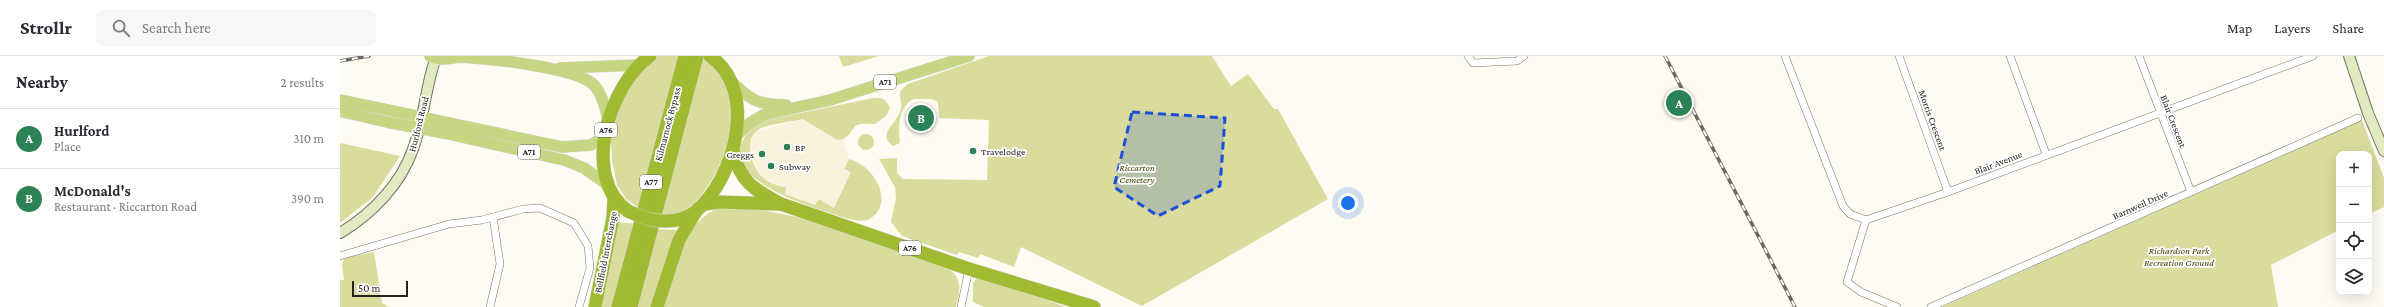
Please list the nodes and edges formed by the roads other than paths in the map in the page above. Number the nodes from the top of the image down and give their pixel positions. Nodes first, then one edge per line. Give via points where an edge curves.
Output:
1 (685, 56) edge
2 (697, 56) edge
3 (729, 56) edge
4 (969, 56) edge
5 (1468, 56) edge
6 (1524, 56) edge
7 (1785, 56) edge
8 (1899, 56) edge
9 (2010, 56) edge
10 (2139, 56) edge
11 (2313, 56) edge
12 (2349, 56) edge
13 (712, 57) edge
14 (433, 58) edge
15 (645, 59) edge
16 (550, 68) junction
17 (729, 76) junction
18 (340, 100) edge
19 (800, 105) junction
20 (340, 111) edge
21 (2161, 113) junction
22 (2358, 118) dead end
23 (608, 119) junction
24 (605, 136) junction
25 (736, 136) junction
26 (733, 150) junction
27 (2384, 151) edge
28 (2046, 154) junction
29 (608, 185) junction
30 (1948, 192) junction
31 (2191, 192) junction
32 (614, 198) junction
33 (780, 204) junction
34 (699, 208) junction
35 (493, 217) junction
36 (1866, 220) junction
37 (340, 233) edge
38 (340, 256) edge
39 (969, 269) junction
40 (490, 307) edge
41 (579, 307) edge
42 (595, 307) edge
43 (618, 307) edge
44 (631, 307) edge
45 (658, 307) edge
46 (961, 307) edge
47 (1094, 307) edge
48 (1897, 307) edge
49 (1931, 307) edge

1 - 43 highway, Kilmarnock Bypass / A77
2 - 44 highway, Kilmarnock Bypass / A77
3 - 17 highway
4 - 19 main road, A71 via 830,100
5 - 6 street via 1473,63 1516,61
7 - 36 street via 1844,206 1850,214
8 - 30 street, Morris Crescent
9 - 28 street
10 - 21 street, Blair Crescent
11 - 21 street, Blair Avenue
12 - 27 main road
13 - 17 highway
14 - 16 main road via 464,57
14 - 37 main road, Hurlford Road via 414,148 404,169 373,209
15 - 16 main road
15 - 23 highway, A76 via 621,88
16 - 23 main road via 578,76 593,85 602,97
17 - 19 main road, A71 via 747,96 765,105
17 - 25 highway via 737,108
18 - 24 main road, A71, bridge via 562,147 591,145
19 - 25 main road, A71 via 763,115
20 - 29 main road, A71, bridge via 564,160 584,168
21 - 28 street, Blair Avenue
21 - 31 street, Blair Crescent
22 - 31 street, Barnweil Drive
23 - 24 highway, A76
24 - 29 highway, A76 via 604,164
25 - 26 highway
26 - 33 highway, A76 via 742,177 761,193
26 - 34 highway via 711,197
28 - 30 street, Blair Avenue
29 - 32 highway, A76
30 - 36 street, Blair Avenue
31 - 49 street, Barnweil Drive
32 - 34 highway, A76, bridge via 628,211 649,220 666,222 677,220
32 - 42 highway, Bellfield Interchange
33 - 34 highway, A76 via 719,202
33 - 39 highway, A76
34 - 45 highway via 679,240
35 - 38 street via 449,224
35 - 40 street via 500,264
35 - 41 street via 524,209 540,208 574,223 588,246 590,268
36 - 48 street via 1846,282 1861,292
39 - 46 street
39 - 47 highway, A76

